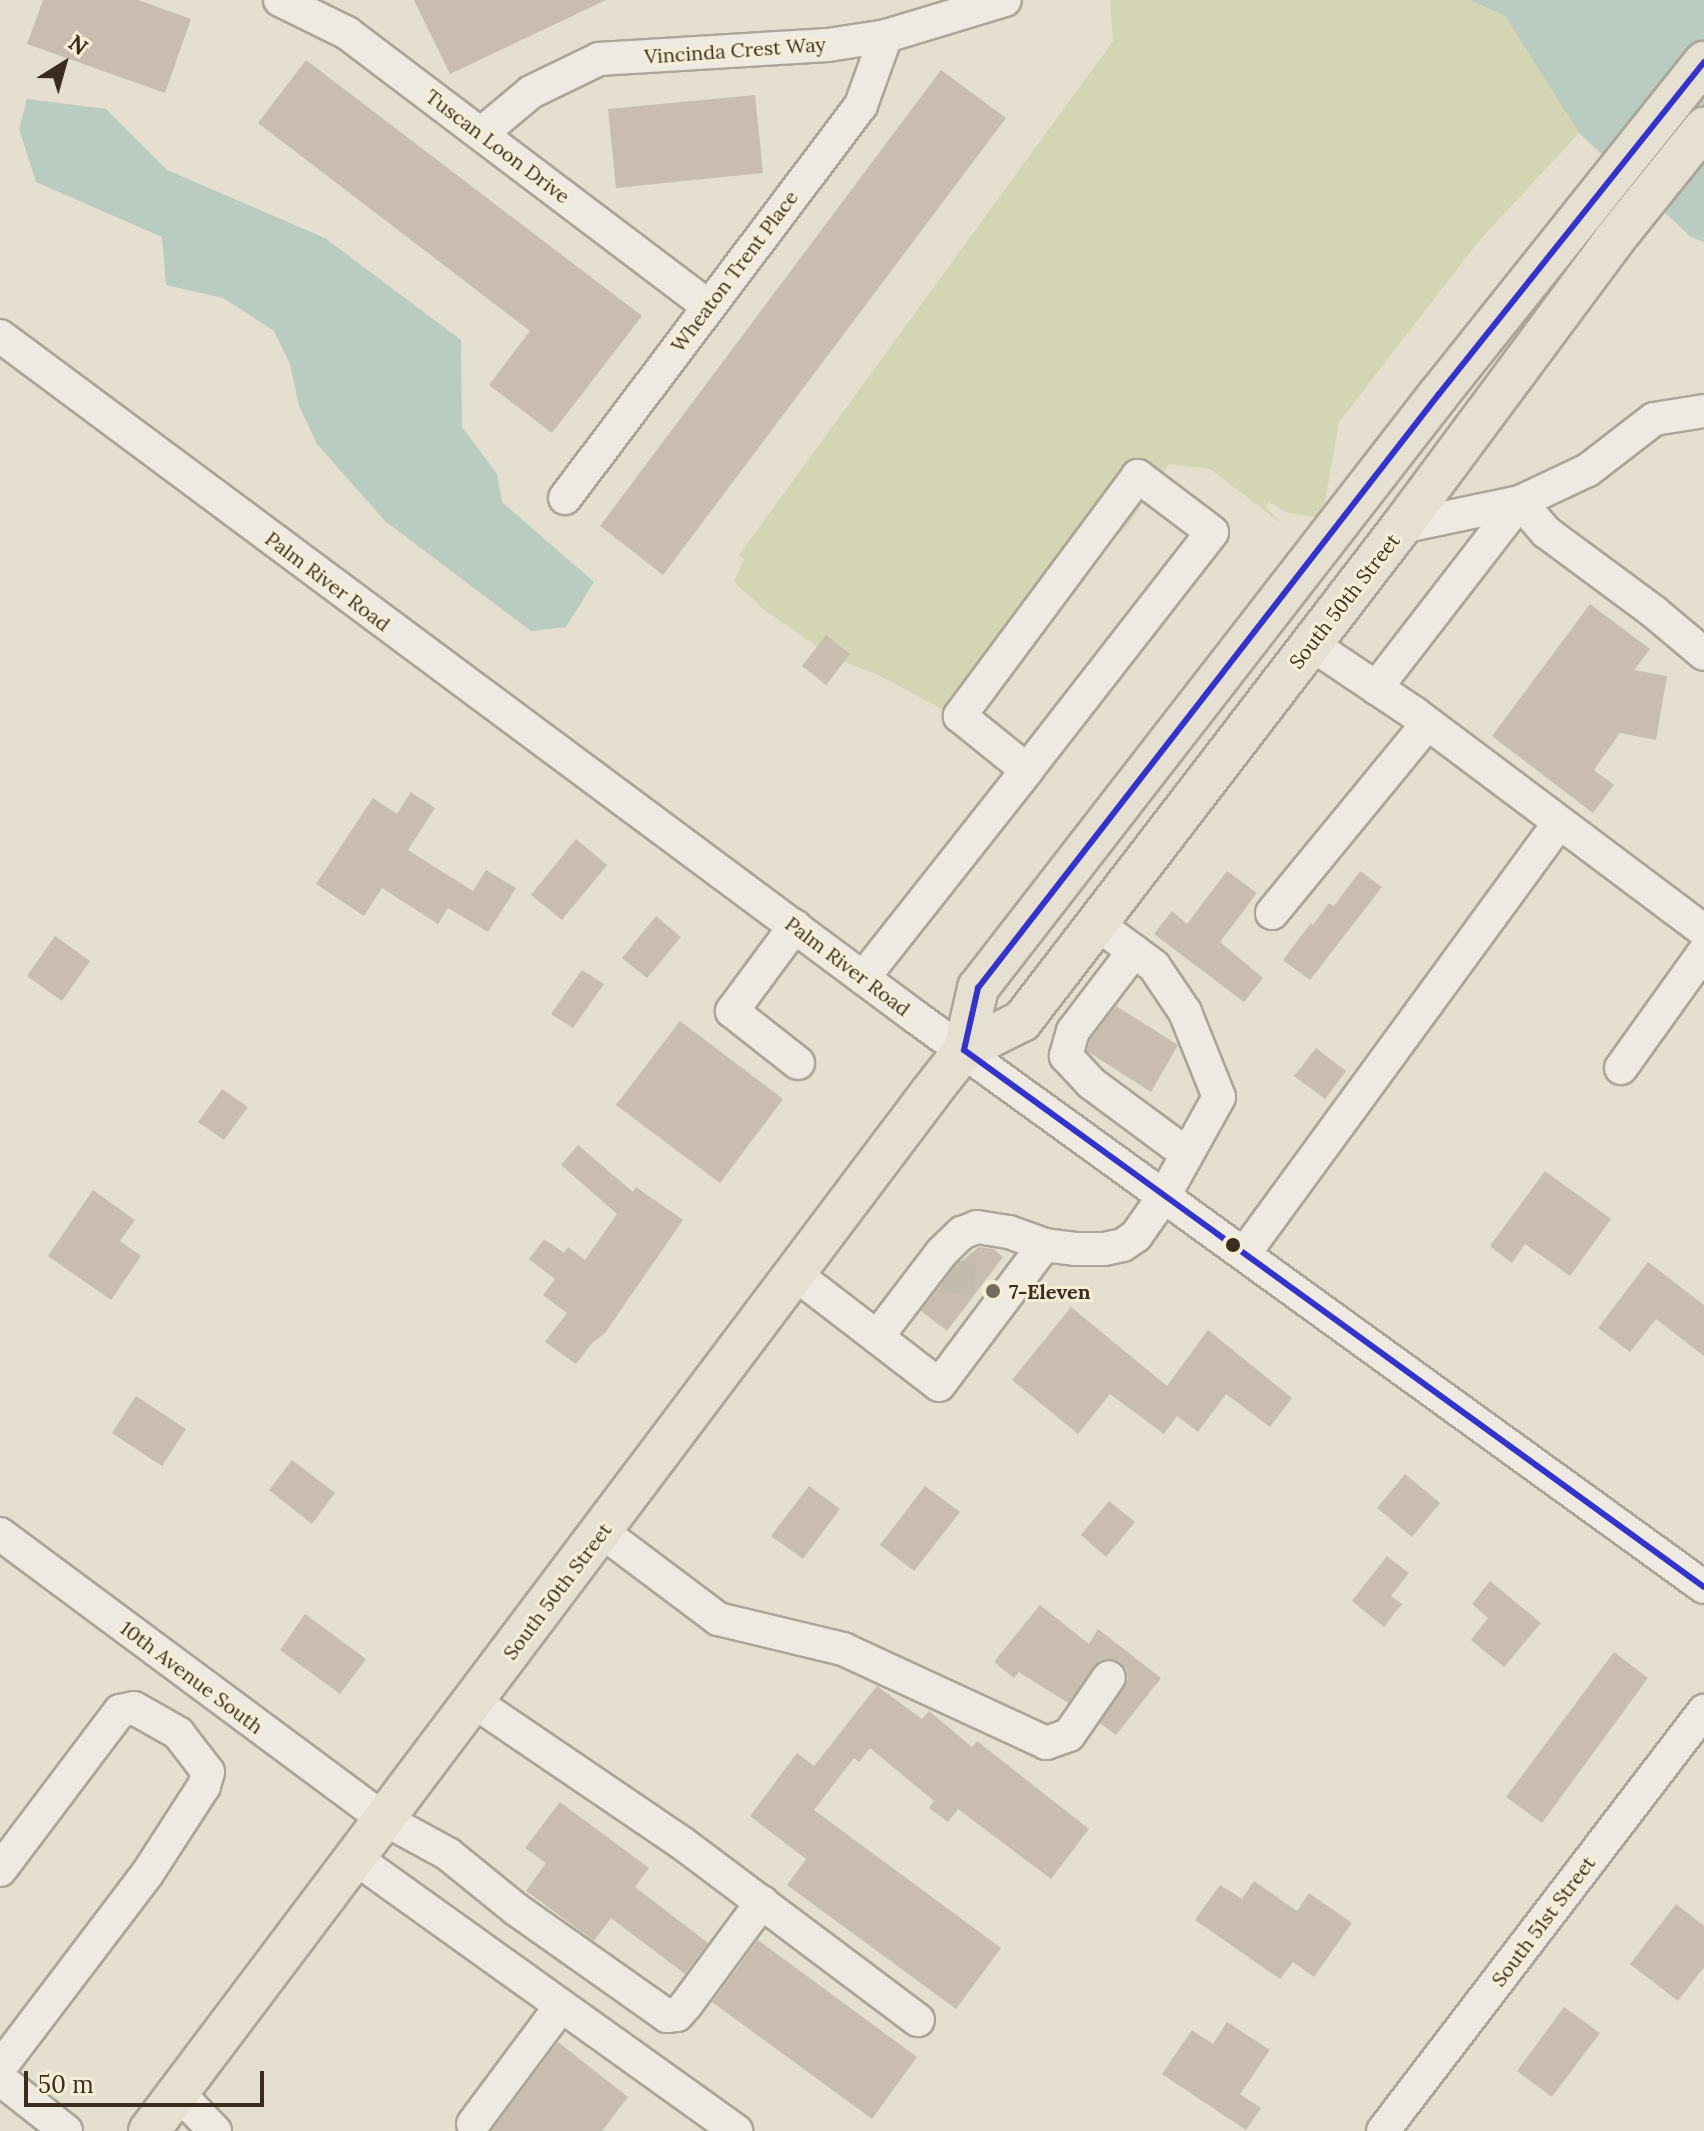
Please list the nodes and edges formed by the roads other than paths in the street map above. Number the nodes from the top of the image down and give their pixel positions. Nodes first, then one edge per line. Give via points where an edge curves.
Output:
1 (280, 0) edge
2 (1005, 0) edge
3 (886, 36) junction
4 (1704, 62) edge
5 (1704, 128) edge
6 (482, 133) junction
7 (708, 306) junction
8 (0, 336) edge
9 (1704, 411) edge
10 (565, 498) dead end
11 (1520, 502) junction
12 (1401, 527) junction
13 (1311, 644) junction
14 (1704, 654) edge
15 (1376, 688) junction
16 (1427, 724) junction
17 (1027, 770) junction
18 (1559, 823) junction
19 (1272, 913) dead end
20 (1097, 924) junction
21 (795, 926) junction
22 (1704, 931) edge
23 (1134, 951) junction
24 (1704, 952) edge
25 (863, 978) junction
26 (964, 1050) junction
27 (798, 1063) dead end
28 (1621, 1068) dead end
29 (1187, 1154) junction
30 (1164, 1196) junction
31 (1044, 1245) junction
32 (1244, 1254) junction
33 (795, 1274) junction
34 (877, 1337) junction
35 (601, 1531) junction
36 (0, 1534) edge
37 (1704, 1587) edge
38 (1109, 1677) dead end
39 (473, 1701) junction
40 (1704, 1711) edge
41 (384, 1819) junction
42 (355, 1858) junction
43 (0, 1870) edge
44 (762, 1902) junction
45 (561, 2006) junction
46 (918, 2020) dead end
47 (0, 2068) edge
48 (0, 2079) edge
49 (178, 2093) junction
50 (473, 2124) dead end
51 (66, 2131) edge
52 (149, 2131) edge
53 (215, 2131) edge
54 (736, 2131) edge
55 (1383, 2131) edge

1 - 6 street, Tuscan Loon Drive via 347,33
2 - 3 street, Vincinda Crest Way
3 - 6 street, Vincinda Crest Way via 828,45 599,59 531,92
3 - 7 street, Wheaton Trent Place via 861,105
4 - 26 main road, South 50th Street via 978,988
5 - 12 main road, South 50th Street
6 - 7 street, Tuscan Loon Drive
7 - 10 street, Wheaton Trent Place
8 - 21 street, Palm River Road
9 - 11 street via 1654,419 1588,470
11 - 12 street
11 - 14 street via 1546,532
11 - 15 street
12 - 13 main road, South 50th Street
13 - 15 street
13 - 20 main road, South 50th Street
15 - 16 street
16 - 18 street
16 - 19 street
17 - 17 street via 1212,532 1138,476 960,716
17 - 25 street
18 - 22 street
18 - 32 street
20 - 23 street
20 - 26 main road, South 50th Street via 1022,1021
21 - 25 street, Palm River Road
21 - 27 street via 732,1011
23 - 29 street via 1154,966 1185,1012 1219,1097
23 - 29 street via 1073,1031 1066,1056 1091,1083
24 - 28 street
25 - 26 street, Palm River Road
26 - 30 street, Palm River Road
26 - 33 main road, South 50th Street
29 - 30 street
30 - 31 street via 1136,1236 1123,1245
30 - 32 street, Palm River Road
31 - 34 street via 977,1227 962,1233 934,1275
31 - 34 street via 1001,1281 939,1385
32 - 37 street, Palm River Road
33 - 34 street
33 - 35 main road, South 50th Street
35 - 38 street via 718,1619 843,1649 1046,1743 1069,1735
35 - 39 main road, South 50th Street
36 - 41 street, 10th Avenue South
39 - 41 main road, South 50th Street
39 - 44 street via 577,1768
40 - 55 street, South 51st Street
41 - 42 main road, South 50th Street
41 - 44 street, 10th Avenue South via 448,1854 667,2016 677,2015 686,2005
42 - 45 street
42 - 49 main road, South 50th Street
43 - 47 street via 120,1711 134,1708 178,1733 208,1772 147,1874
44 - 46 street
45 - 50 street
45 - 54 street
48 - 51 street
49 - 52 main road, South 50th Street
49 - 53 street

